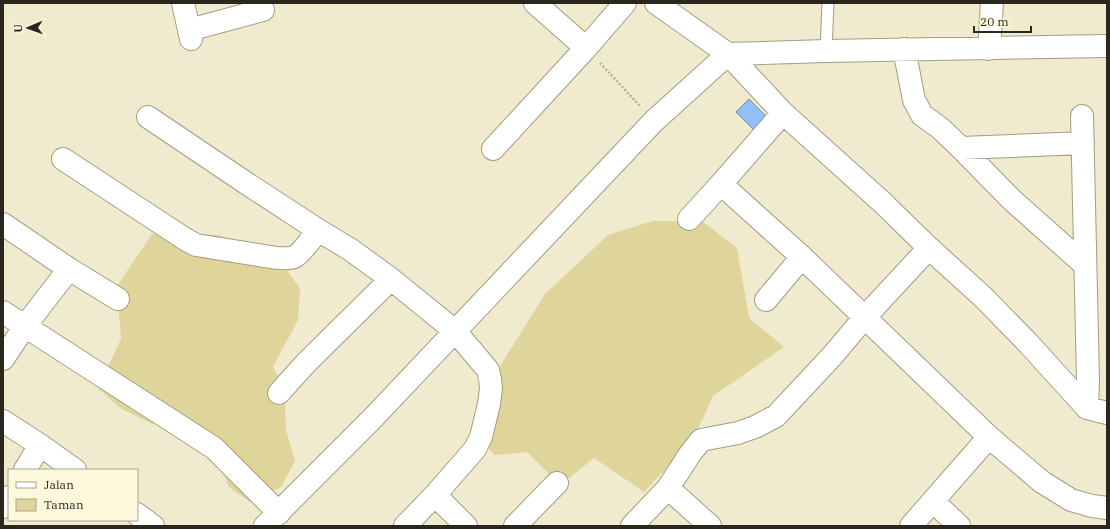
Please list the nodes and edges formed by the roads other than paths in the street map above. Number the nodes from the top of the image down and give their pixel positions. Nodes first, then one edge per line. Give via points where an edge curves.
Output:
1 (183, 3) edge
2 (535, 3) edge
3 (624, 3) edge
4 (656, 3) edge
5 (828, 3) edge
6 (992, 3) edge
7 (263, 10) dead end
8 (1107, 46) edge
9 (586, 48) junction
10 (989, 49) junction
11 (904, 50) junction
12 (826, 51) junction
13 (728, 54) junction
14 (783, 113) junction
15 (148, 116) dead end
16 (1082, 116) dead end
17 (1082, 143) junction
18 (962, 148) junction
19 (493, 149) dead end
20 (63, 159) dead end
21 (721, 184) junction
22 (689, 219) dead end
23 (3, 224) edge
24 (318, 230) junction
25 (929, 248) junction
26 (802, 256) junction
27 (1085, 265) junction
28 (69, 269) junction
29 (391, 279) junction
30 (118, 299) dead end
31 (766, 300) dead end
32 (3, 312) edge
33 (864, 318) junction
34 (25, 326) junction
35 (455, 331) junction
36 (3, 360) edge
37 (279, 393) dead end
38 (1097, 410) edge
39 (3, 421) edge
40 (989, 437) junction
41 (40, 445) junction
42 (26, 469) edge
43 (74, 469) edge
44 (557, 483) dead end
45 (668, 488) junction
46 (435, 495) junction
47 (8, 499) edge
48 (934, 501) junction
49 (3, 508) edge
50 (1107, 508) edge
51 (138, 515) edge
52 (272, 519) edge
53 (153, 526) edge
54 (405, 526) edge
55 (466, 526) edge
56 (515, 526) edge
57 (632, 526) edge
58 (710, 526) edge
59 (911, 526) edge
60 (959, 526) edge

1 - 7 street via 190,34
2 - 9 street
3 - 9 street
4 - 13 street
5 - 12 lane
6 - 10 street
8 - 10 street
9 - 19 street
10 - 11 street
11 - 12 street
11 - 18 street via 914,100 922,115
12 - 13 street
13 - 14 street
13 - 35 street via 654,121
14 - 21 street
14 - 25 street
15 - 24 street
16 - 17 street
17 - 18 street
17 - 27 street
18 - 27 street via 1012,200
20 - 24 street via 196,245 293,258
21 - 22 street
21 - 26 street
23 - 28 street
24 - 29 street
25 - 33 street
25 - 38 street
26 - 31 street
26 - 33 street
27 - 38 street via 1088,380
28 - 30 street
28 - 34 street
29 - 35 street
29 - 37 street
32 - 34 street
33 - 40 street
33 - 45 street via 776,416 738,433 701,440
34 - 36 street
34 - 52 street via 214,448
35 - 46 street via 488,370 490,404 482,437 475,449
35 - 52 street
39 - 41 street
40 - 48 street
40 - 50 street via 1042,482 1071,500
41 - 42 street
41 - 43 street
44 - 56 street
45 - 57 street
45 - 58 street
46 - 54 street
46 - 55 street
47 - 49 street
48 - 59 street
48 - 60 street
51 - 53 street

